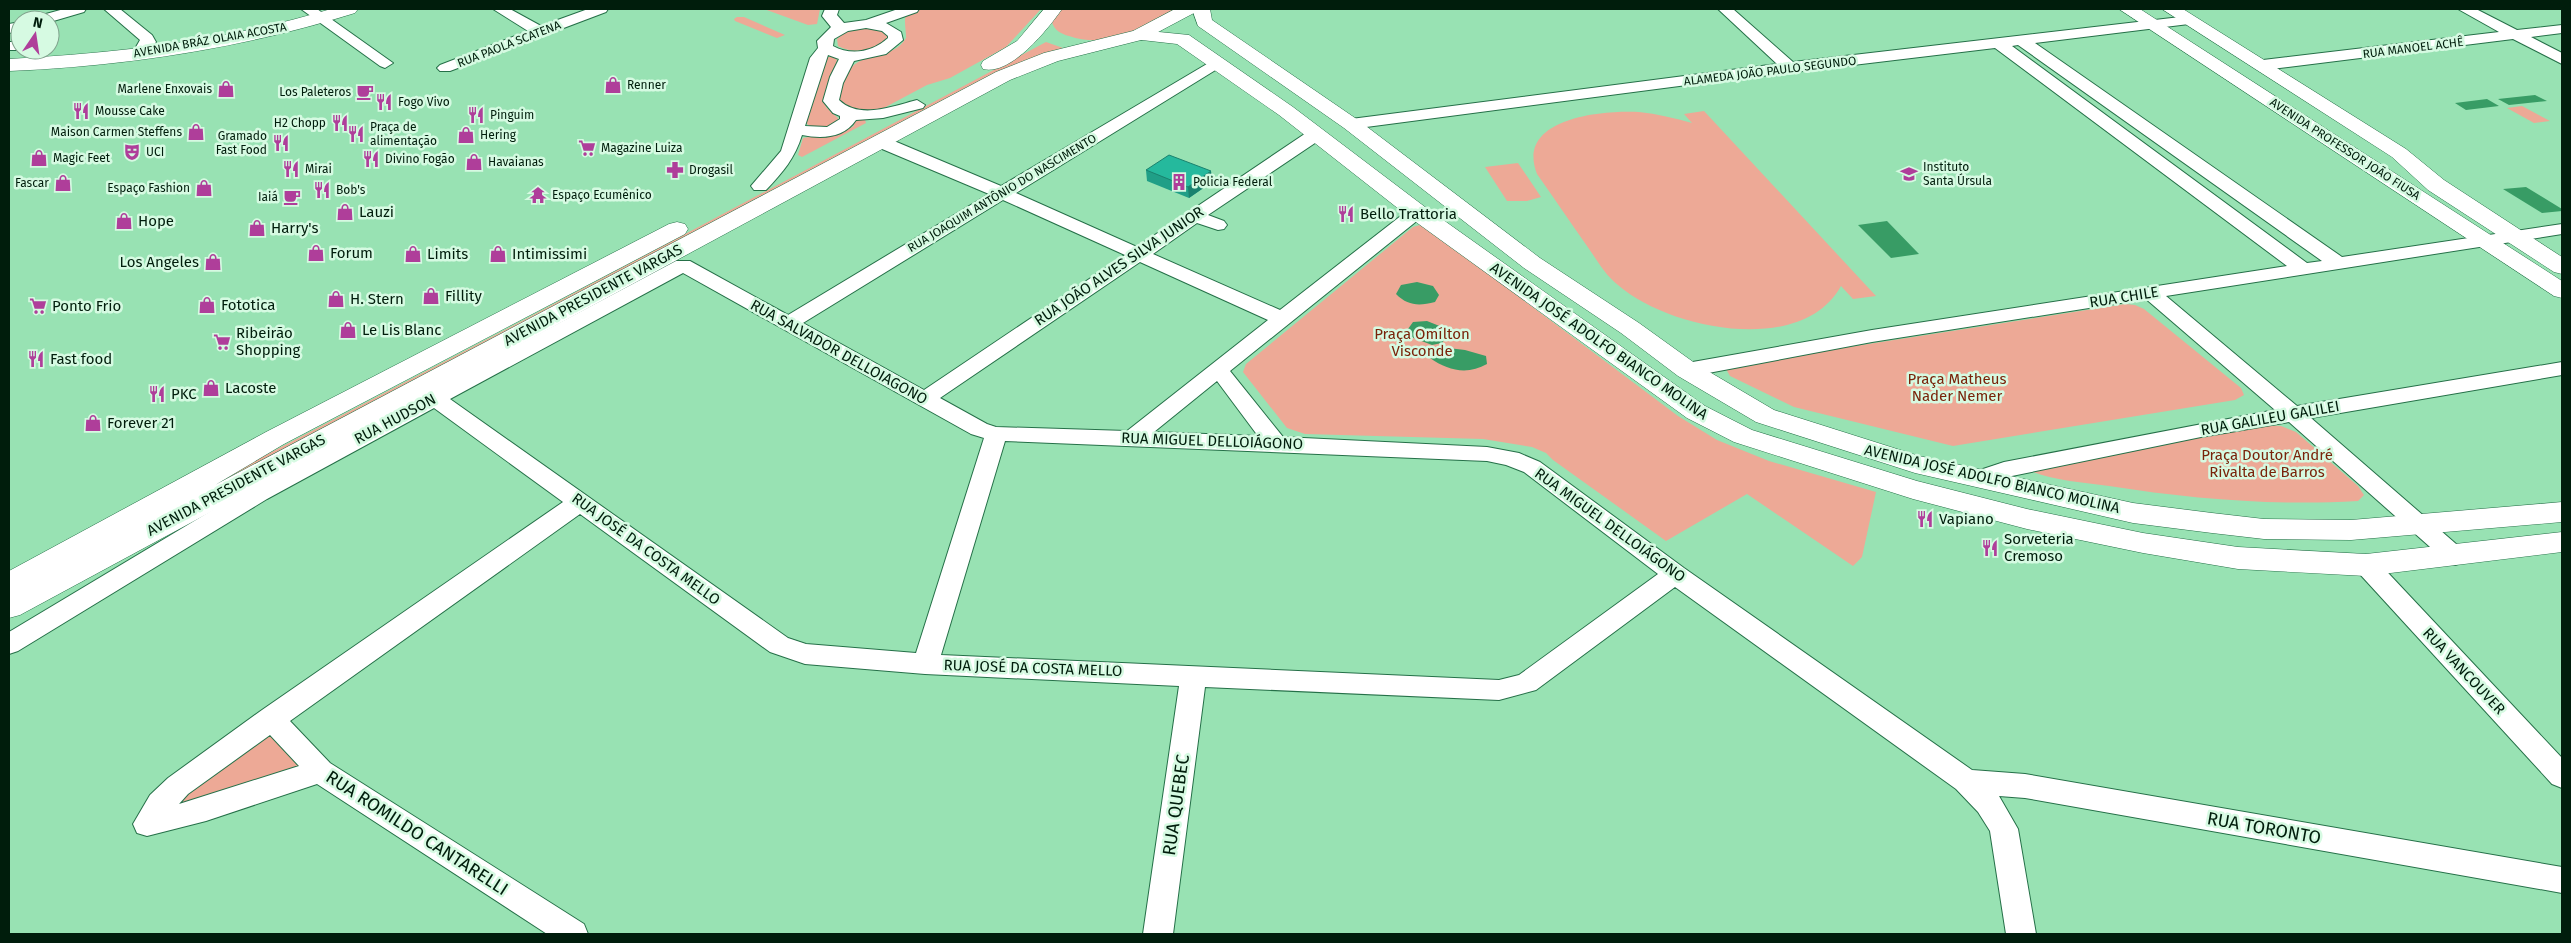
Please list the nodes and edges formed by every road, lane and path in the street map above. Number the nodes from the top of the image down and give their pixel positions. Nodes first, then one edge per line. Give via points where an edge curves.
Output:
1 (79, 9) edge
2 (111, 9) edge
3 (290, 9) edge
4 (348, 9) edge
5 (500, 9) edge
6 (601, 9) edge
7 (832, 9) edge
8 (912, 9) edge
9 (1188, 9) edge
10 (1200, 9) edge
11 (1725, 9) edge
12 (2128, 9) edge
13 (2171, 9) edge
14 (2464, 9) edge
15 (60, 14) edge
16 (314, 14) edge
17 (1048, 15) edge
18 (2189, 20) junction
19 (866, 24) junction
20 (2151, 24) junction
21 (841, 29) junction
22 (2562, 29) edge
23 (540, 32) junction
24 (1139, 36) junction
25 (2517, 36) junction
26 (2021, 40) junction
27 (1999, 43) junction
28 (60, 46) edge
29 (144, 46) junction
30 (826, 48) junction
31 (1090, 48) junction
32 (848, 56) junction
33 (2562, 59) edge
34 (385, 63) dead end
35 (1217, 63) junction
36 (9, 65) edge
37 (2263, 65) junction
38 (446, 68) dead end
39 (1790, 68) junction
40 (917, 105) junction
41 (848, 115) junction
42 (1351, 124) junction
43 (796, 129) junction
44 (1315, 135) junction
45 (881, 142) junction
46 (760, 186) junction
47 (786, 192) junction
48 (1002, 193) junction
49 (1417, 212) junction
50 (1193, 216) junction
51 (1218, 225) dead end
52 (2562, 229) edge
53 (2515, 237) junction
54 (2487, 242) junction
55 (1136, 254) junction
56 (1532, 262) junction
57 (2339, 264) junction
58 (683, 265) junction
59 (2562, 267) edge
60 (2304, 270) junction
61 (1505, 275) junction
62 (2562, 291) edge
63 (2150, 294) junction
64 (1281, 318) junction
65 (787, 324) junction
66 (2562, 368) edge
67 (1218, 369) junction
68 (1687, 370) junction
69 (434, 398) junction
70 (924, 399) junction
71 (2293, 414) junction
72 (996, 434) junction
73 (1132, 438) junction
74 (1276, 444) junction
75 (1979, 478) junction
76 (189, 487) junction
77 (580, 502) junction
78 (2562, 512) edge
79 (2133, 513) junction
80 (2421, 525) junction
81 (2562, 542) edge
82 (2143, 543) junction
83 (2455, 556) junction
84 (2366, 565) junction
85 (9, 569) edge
86 (1675, 574) junction
87 (9, 584) edge
88 (9, 607) edge
89 (9, 644) edge
90 (925, 664) junction
91 (1194, 675) junction
92 (272, 718) junction
93 (320, 771) junction
94 (2562, 776) edge
95 (1966, 781) junction
96 (2562, 880) edge
97 (573, 934) edge
98 (1158, 934) edge
99 (2021, 934) edge

1 - 15 street
2 - 29 street
3 - 29 main road, AVENIDA BRÁZ OLAIA ACOSTA
4 - 16 main road, AVENIDA BRÁZ OLAIA ACOSTA
5 - 23 street
6 - 23 street, RUA PAOLA SCATENA
7 - 21 street via 829,16
8 - 19 street
9 - 24 main road, AVENIDA PRESIDENTE VARGAS
10 - 42 main road, AVENIDA JOSÉ ADOLFO BIANCO MOLINA via 1204,22
11 - 39 street
12 - 20 main road, AVENIDA PROFESSOR JOÃO FIUSA
13 - 18 main road, AVENIDA PROFESSOR JOÃO FIUSA
14 - 25 street
16 - 29 main road, AVENIDA BRÁZ OLAIA ACOSTA via 255,35
16 - 34 street
17 - 31 main road via 1054,39
17 - 40 main road, AVENIDA PRESIDENTE VARGAS via 1032,37 1013,53
18 - 20 street, ALAMEDA JOÃO PAULO SEGUNDO
18 - 37 main road, AVENIDA PROFESSOR JOÃO FIUSA
19 - 21 street
19 - 32 street via 893,30 895,40 882,50
20 - 26 street, ALAMEDA JOÃO PAULO SEGUNDO
20 - 54 main road, AVENIDA PROFESSOR JOÃO FIUSA
21 - 30 street via 827,38
22 - 25 street, RUA MANOEL ACHÊ
23 - 38 street, RUA PAOLA SCATENA
24 - 31 main road, AVENIDA PRESIDENTE VARGAS
24 - 35 main road, AVENIDA JOSÉ ADOLFO BIANCO MOLINA via 1182,39
25 - 33 street
25 - 37 street, RUA MANOEL ACHÊ
26 - 27 street, ALAMEDA JOÃO PAULO SEGUNDO
26 - 57 street
27 - 39 street, ALAMEDA JOÃO PAULO SEGUNDO
27 - 60 street
28 - 29 main road, AVENIDA BRÁZ OLAIA ACOSTA
29 - 36 main road, AVENIDA BRÁZ OLAIA ACOSTA
30 - 32 street
30 - 43 street via 818,58
31 - 45 main road, AVENIDA PRESIDENTE VARGAS via 1051,57 1003,76
32 - 41 street via 841,67 831,101
35 - 44 main road, AVENIDA JOSÉ ADOLFO BIANCO MOLINA
35 - 48 street, RUA JOAQUIM ANTÔNIO DO NASCIMENTO
37 - 53 main road, AVENIDA PROFESSOR JOÃO FIUSA via 2399,153 2436,186
39 - 42 street, ALAMEDA JOÃO PAULO SEGUNDO
40 - 41 street via 865,116
40 - 46 main road, AVENIDA PRESIDENTE VARGAS
41 - 43 street via 844,125 833,131 818,133
42 - 44 main road via 1341,135
42 - 56 main road, AVENIDA JOSÉ ADOLFO BIANCO MOLINA
43 - 46 street via 781,164
44 - 49 main road, AVENIDA JOSÉ ADOLFO BIANCO MOLINA
44 - 50 street, RUA JOÃO ALVES SILVA JUNIOR
45 - 47 main road, AVENIDA PRESIDENTE VARGAS
45 - 48 street
46 - 76 main road, AVENIDA PRESIDENTE VARGAS via 284,434
47 - 58 main road via 772,205
47 - 88 main road, AVENIDA PRESIDENTE VARGAS
48 - 55 street
48 - 65 street, RUA JOAQUIM ANTÔNIO DO NASCIMENTO
49 - 61 main road, AVENIDA JOSÉ ADOLFO BIANCO MOLINA
49 - 64 street
50 - 51 street
50 - 55 street, RUA JOÃO ALVES SILVA JUNIOR
52 - 53 street, RUA CHILE
53 - 54 street, RUA CHILE
53 - 59 main road, AVENIDA PROFESSOR JOÃO FIUSA
54 - 57 street, RUA CHILE
54 - 62 main road, AVENIDA PROFESSOR JOÃO FIUSA
55 - 64 street
55 - 70 street, RUA JOÃO ALVES SILVA JUNIOR
56 - 61 main road
56 - 68 main road, AVENIDA JOSÉ ADOLFO BIANCO MOLINA
57 - 60 street, RUA CHILE
58 - 65 street, RUA SALVADOR DELLOIAGONO
58 - 69 street, RUA HUDSON
60 - 63 street, RUA CHILE
61 - 82 main road, AVENIDA JOSÉ ADOLFO BIANCO MOLINA via 1696,412 1743,436 1932,494 2027,519
63 - 68 street, RUA CHILE via 1872,336
63 - 71 street
64 - 67 street
65 - 70 street, RUA SALVADOR DELLOIAGONO
66 - 71 street, RUA GALILEU GALILEI
67 - 73 street
67 - 74 street
68 - 75 main road, AVENIDA JOSÉ ADOLFO BIANCO MOLINA via 1765,416 1914,464
69 - 77 street, RUA JOSÉ DA COSTA MELLO
69 - 89 street, RUA HUDSON via 259,493
70 - 72 street, RUA SALVADOR DELLOIAGONO via 979,429
71 - 75 street, RUA GALILEU GALILEI via 2116,446
71 - 80 street
72 - 73 street, RUA MIGUEL DELLOIÁGONO
72 - 90 street
73 - 74 street, RUA MIGUEL DELLOIÁGONO
74 - 86 street, RUA MIGUEL DELLOIÁGONO via 1487,454 1511,458 1532,467
75 - 79 main road, AVENIDA JOSÉ ADOLFO BIANCO MOLINA
76 - 85 main road via 168,490
76 - 87 main road, AVENIDA PRESIDENTE VARGAS
77 - 90 street, RUA JOSÉ DA COSTA MELLO via 779,645 805,654
77 - 92 street
78 - 80 main road, AVENIDA JOSÉ ADOLFO BIANCO MOLINA
79 - 80 main road, AVENIDA JOSÉ ADOLFO BIANCO MOLINA via 2264,529 2351,530
79 - 82 main road
80 - 83 street
81 - 83 main road, AVENIDA JOSÉ ADOLFO BIANCO MOLINA
82 - 84 main road, AVENIDA JOSÉ ADOLFO BIANCO MOLINA via 2238,558
83 - 84 main road, AVENIDA JOSÉ ADOLFO BIANCO MOLINA
84 - 94 street, RUA VANCOUVER
86 - 91 street, RUA JOSÉ DA COSTA MELLO via 1527,683 1499,690
86 - 95 street, RUA MIGUEL DELLOIÁGONO
90 - 91 street, RUA JOSÉ DA COSTA MELLO
91 - 98 street, RUA QUEBEC
92 - 93 street, RUA ROMILDO CANTARELLI
92 - 93 street via 178,786 160,804 147,824 206,809
93 - 97 street, RUA ROMILDO CANTARELLI
95 - 96 street, RUA TORONTO via 2025,786
95 - 99 street, RUA MIGUEL DELLOIÁGONO via 1988,803 2004,829

